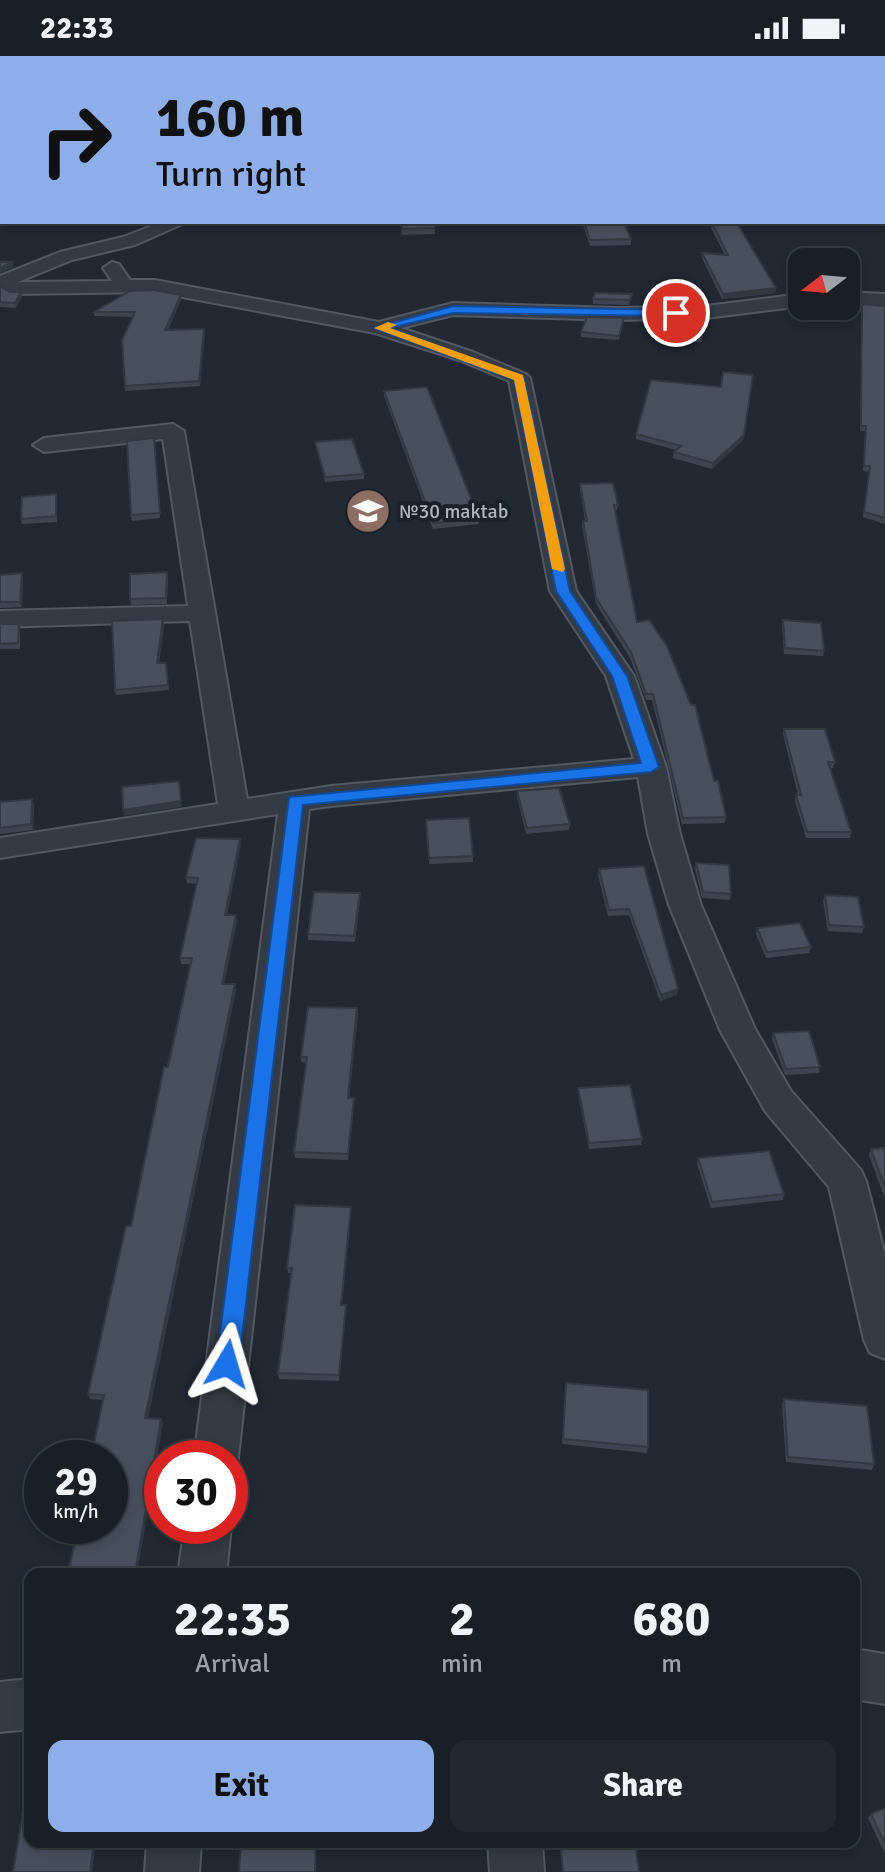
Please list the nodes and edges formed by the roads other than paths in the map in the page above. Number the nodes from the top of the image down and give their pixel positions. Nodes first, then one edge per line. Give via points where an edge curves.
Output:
1 (173, 224) edge
2 (129, 241) junction
3 (0, 286) edge
4 (125, 286) junction
5 (860, 299) edge
6 (885, 300) edge
7 (788, 302) edge
8 (379, 328) junction
9 (44, 445) dead end
10 (202, 613) junction
11 (0, 619) edge
12 (651, 767) junction
13 (295, 801) junction
14 (234, 811) junction
15 (0, 848) edge
16 (885, 1340) edge
17 (218, 1440) edge
18 (206, 1544) edge
19 (204, 1568) edge
20 (860, 1675) edge
21 (885, 1679) edge
22 (24, 1705) edge
23 (0, 1707) edge
24 (174, 1848) edge
25 (515, 1848) edge
26 (172, 1872) edge
27 (517, 1872) edge

1 - 2 street
2 - 3 street via 66,256
2 - 4 street via 112,256 112,272
3 - 4 street
4 - 8 street via 155,286
5 - 6 street
7 - 8 street via 706,312 617,314 453,309
8 - 12 street via 519,378 563,591 620,676
9 - 10 street via 173,431
10 - 11 street
10 - 14 street
12 - 13 street
12 - 16 street via 685,905 738,1030 778,1101 847,1181
13 - 14 street
13 - 17 street
14 - 15 street
18 - 19 street
20 - 21 street
22 - 23 street
24 - 26 street
25 - 27 street

